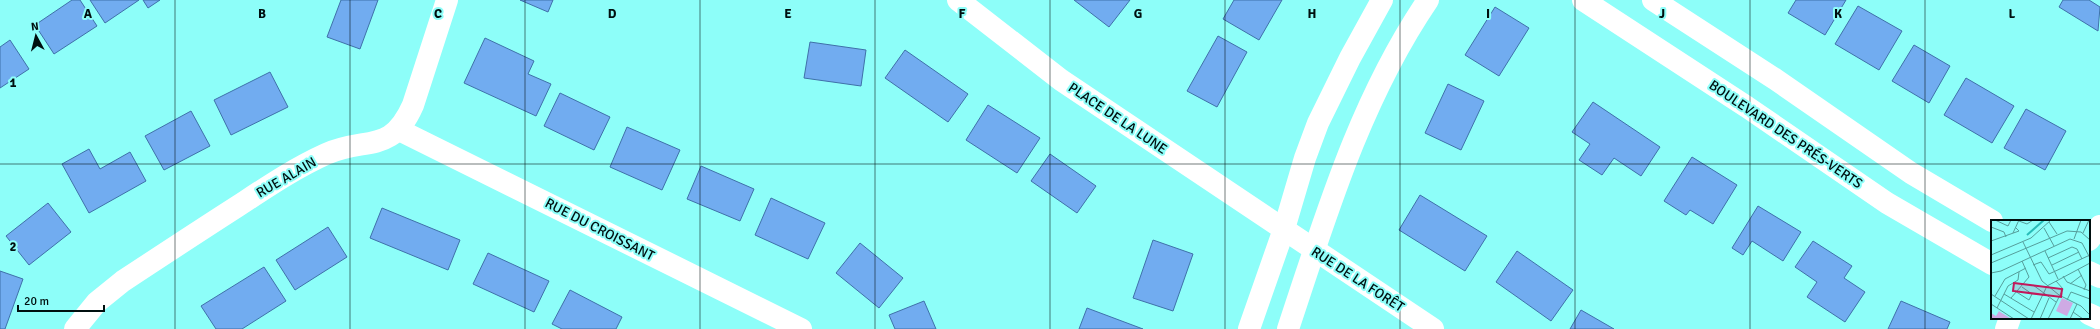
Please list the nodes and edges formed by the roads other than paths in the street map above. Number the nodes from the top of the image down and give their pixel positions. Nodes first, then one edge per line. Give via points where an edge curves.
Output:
1 (447, 0) edge
2 (958, 0) edge
3 (1382, 0) edge
4 (1428, 0) edge
5 (1583, 0) edge
6 (1653, 0) edge
7 (399, 130) junction
8 (1991, 220) edge
9 (2100, 226) edge
10 (1284, 229) junction
11 (2090, 239) edge
12 (1314, 251) junction
13 (1991, 263) edge
14 (2090, 272) edge
15 (2100, 277) edge
16 (2090, 314) edge
17 (2010, 319) edge
18 (2100, 319) edge
19 (82, 326) edge
20 (801, 329) edge
21 (1249, 329) edge
22 (1288, 329) edge
23 (1433, 329) edge
24 (2006, 329) edge

1 - 7 street, RUE ALAIN via 413,105
2 - 10 street, PLACE DE LA LUNE via 1061,80
3 - 10 street via 1318,123
4 - 12 street via 1406,33 1372,96 1346,159
5 - 13 street, BOULEVARD DES PRÉS-VERTS via 1747,107 1887,203
6 - 8 street via 1775,79 1911,173
7 - 19 street, RUE ALAIN via 375,142 330,152 292,170 123,280 97,302
7 - 20 street, RUE DU CROISSANT
9 - 11 street
10 - 12 street, RUE DE LA FORÊT
10 - 21 street
12 - 22 street
12 - 23 street, RUE DE LA FORÊT
14 - 15 street
16 - 18 street
17 - 24 street

